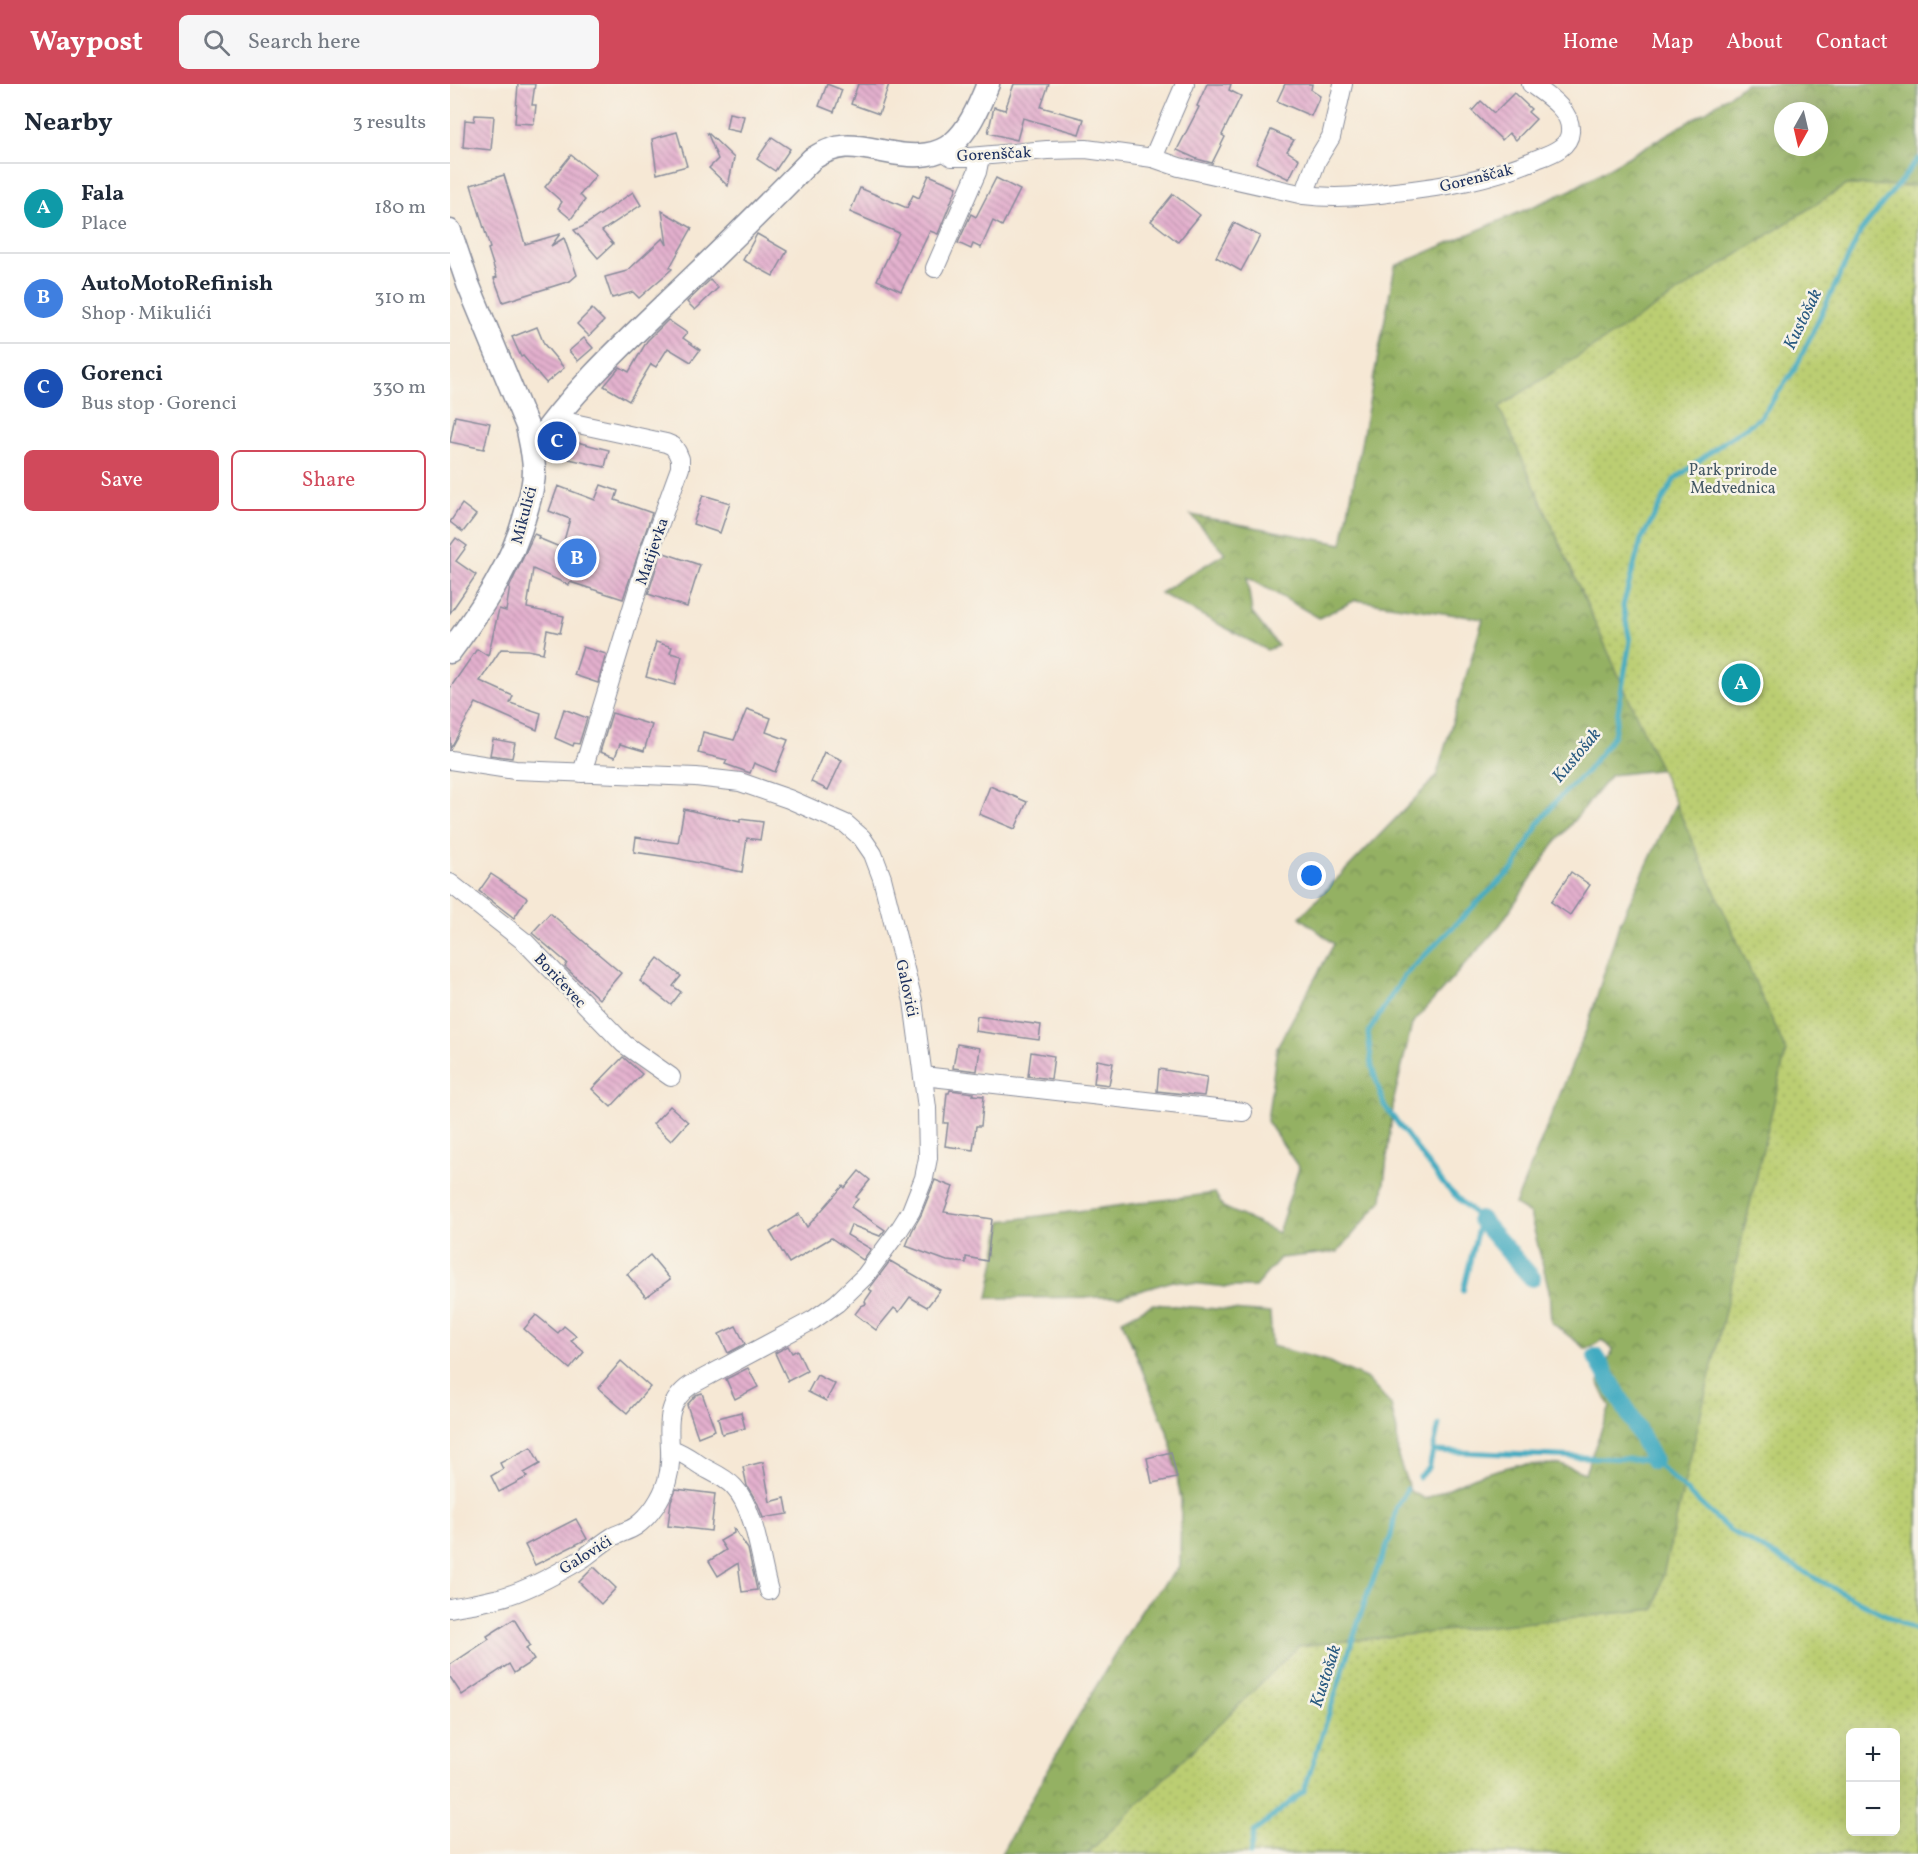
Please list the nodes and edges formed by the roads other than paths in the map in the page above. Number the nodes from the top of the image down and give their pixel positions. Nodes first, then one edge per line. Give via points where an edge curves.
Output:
1 (988, 84) edge
2 (1185, 84) edge
3 (1343, 84) edge
4 (1532, 84) edge
5 (943, 151) junction
6 (980, 157) junction
7 (1153, 158) junction
8 (1304, 195) junction
9 (450, 231) edge
10 (935, 268) dead end
11 (555, 419) junction
12 (532, 450) junction
13 (450, 652) edge
14 (450, 760) edge
15 (582, 773) junction
16 (450, 883) edge
17 (923, 1076) junction
18 (672, 1077) dead end
19 (1243, 1112) dead end
20 (671, 1449) junction
21 (770, 1591) dead end
22 (450, 1608) edge

1 - 5 street via 968,125 955,143
2 - 7 street
3 - 8 street via 1331,137
4 - 8 street, Gorenščak via 1556,103 1569,124 1567,142 1560,149 1465,183 1366,196
5 - 6 street, Gorenščak via 952,157
5 - 11 street via 915,156 849,146 830,149 812,159 630,336
6 - 7 street, Gorenščak via 1074,148
6 - 10 street
7 - 8 street, Gorenščak
9 - 12 street, Mikulići via 527,426
11 - 12 street
11 - 15 street, Matijevka via 666,443 673,446 680,459
12 - 13 street, Mikulići via 531,493 510,560
14 - 15 street, Galovići via 515,770
15 - 17 street, Galovići via 740,782 833,818 855,831 868,845 882,878 913,1001
16 - 18 street, Boričevec via 525,942 619,1040
17 - 19 street
17 - 20 street, Galovići via 926,1168 911,1211 899,1230 865,1276 830,1309 679,1394 670,1414
20 - 21 street via 682,1452 738,1492 759,1544
20 - 22 street, Galovići via 664,1491 635,1527 521,1590

